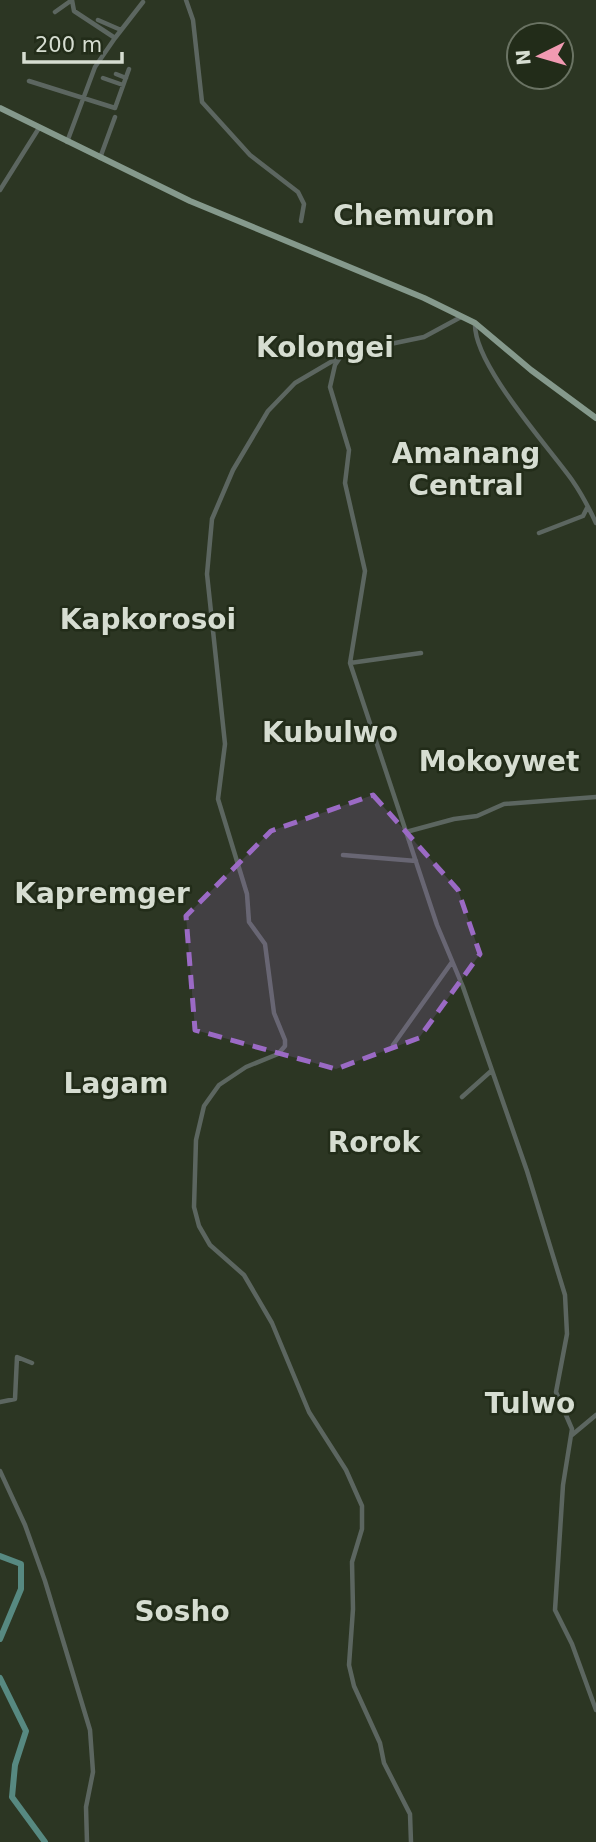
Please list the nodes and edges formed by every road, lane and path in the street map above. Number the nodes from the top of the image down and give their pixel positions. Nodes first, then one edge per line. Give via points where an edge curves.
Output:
1 (72, 0) edge
2 (186, 0) edge
3 (143, 2) dead end
4 (55, 12) dead end
5 (98, 20) dead end
6 (121, 30) junction
7 (115, 38) junction
8 (130, 69) dead end
9 (116, 74) dead end
10 (103, 78) dead end
11 (126, 78) junction
12 (29, 81) dead end
13 (123, 85) junction
14 (83, 98) junction
15 (0, 108) edge
16 (115, 117) dead end
17 (39, 128) junction
18 (67, 142) junction
19 (99, 159) junction
20 (0, 190) edge
21 (301, 221) dead end
22 (461, 317) junction
23 (475, 323) junction
24 (341, 356) junction
25 (596, 418) edge
26 (588, 507) junction
27 (596, 523) edge
28 (539, 533) dead end
29 (421, 653) dead end
30 (350, 663) junction
31 (596, 797) edge
32 (406, 832) junction
33 (344, 855) dead end
34 (416, 861) junction
35 (452, 962) junction
36 (393, 1045) dead end
37 (490, 1072) junction
38 (462, 1097) dead end
39 (33, 1363) dead end
40 (0, 1402) edge
41 (596, 1415) edge
42 (571, 1435) junction
43 (0, 1471) edge
44 (596, 1710) edge
45 (87, 1842) edge
46 (411, 1842) edge

1 - 4 street
1 - 7 street via 74,11
2 - 21 street via 193,20 202,102 250,155 298,192 304,204
3 - 6 street
5 - 6 street
6 - 7 street
7 - 14 street via 95,67
8 - 11 street
9 - 11 street
10 - 13 street
11 - 13 street
12 - 14 street
13 - 14 street via 115,108
14 - 18 street
15 - 17 main road
16 - 19 street
17 - 18 main road
17 - 20 street
18 - 19 main road
19 - 22 main road
22 - 23 main road
22 - 24 street via 424,337
23 - 25 main road
23 - 26 street via 475,336 500,382
24 - 30 street via 330,387 349,450 345,483 365,582
24 - 46 street via 295,383 268,411 233,470 212,519 207,574 225,744 218,799 247,894 249,922 265,944 274,1013 285,1040 278,1054 256,1061 219,1085 204,1107 197,1129 194,1197 199,1226 216,1252 248,1281 279,1337 309,1412 346,1470 362,1506 362,1528 352,1562 349,1665 384,1763 410,1814
26 - 27 street
26 - 28 street via 583,516
29 - 30 street
30 - 32 street
31 - 32 street via 503,804 471,818 454,818
32 - 34 street
33 - 34 street
34 - 35 street
35 - 36 street
35 - 37 street
37 - 38 street
37 - 42 street via 565,1294 567,1334 556,1392
39 - 40 street via 17,1357 15,1399
41 - 42 street
42 - 44 street via 555,1610
43 - 45 street via 46,1581 90,1730 93,1772 86,1807

